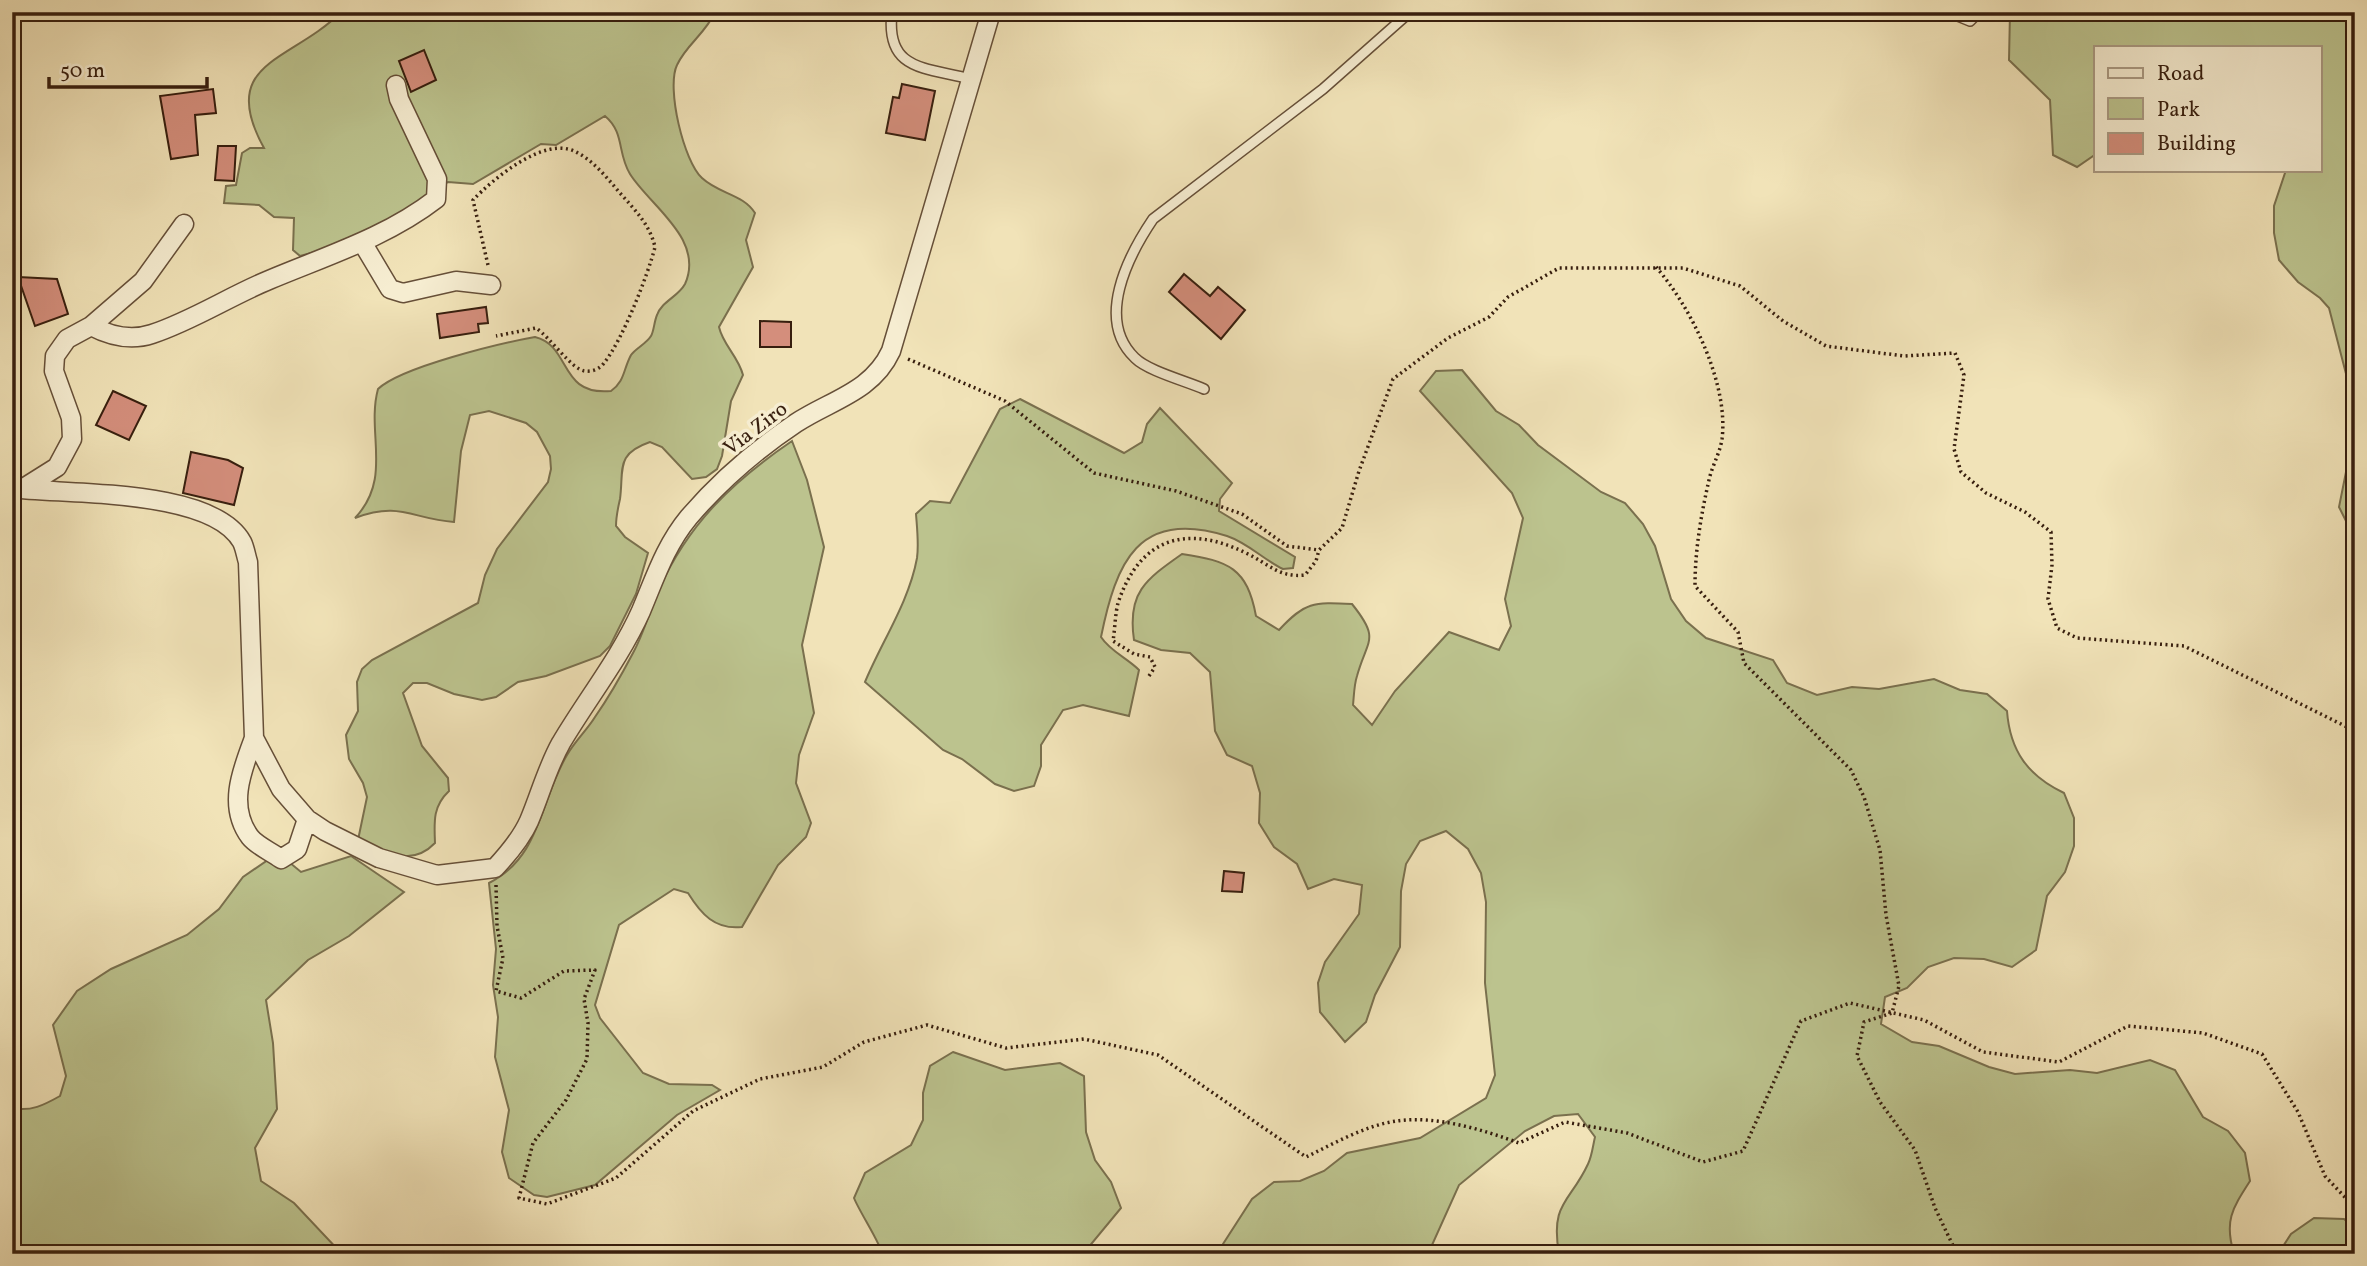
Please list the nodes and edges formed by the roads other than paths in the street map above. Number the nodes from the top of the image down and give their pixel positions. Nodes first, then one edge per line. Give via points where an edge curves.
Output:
1 (892, 12) edge
2 (991, 12) edge
3 (1410, 12) edge
4 (1948, 12) edge
5 (1979, 12) edge
6 (970, 79) junction
7 (396, 85) dead end
8 (184, 224) dead end
9 (362, 242) junction
10 (491, 285) road end
11 (91, 326) junction
12 (1204, 389) dead end
13 (57, 467) junction
14 (17, 488) edge
15 (69, 492) junction
16 (254, 738) junction
17 (307, 819) junction

1 - 6 lane via 892,46 898,55
2 - 6 street, Via Ziro
3 - 12 lane via 1323,89 1153,219 1139,240 1117,296 1117,327 1124,346 1137,360
4 - 5 lane via 1970,21
6 - 17 street, Via Ziro via 883,369 868,383 796,423 711,492 686,521 659,562 641,612 622,646 560,744 518,842 495,868 437,876 416,871 379,858
7 - 9 street via 398,99 437,178 436,199
8 - 11 street via 143,281
9 - 10 street via 390,289 402,293 456,281
9 - 11 street via 152,334 124,338
11 - 13 street via 66,339 55,356 54,371 72,428 72,439
13 - 14 street
13 - 15 street
14 - 15 street
15 - 16 street via 161,500 209,515 242,541 248,562
16 - 17 street via 281,789
16 - 17 street via 238,780 239,815 251,838 281,859 298,849

